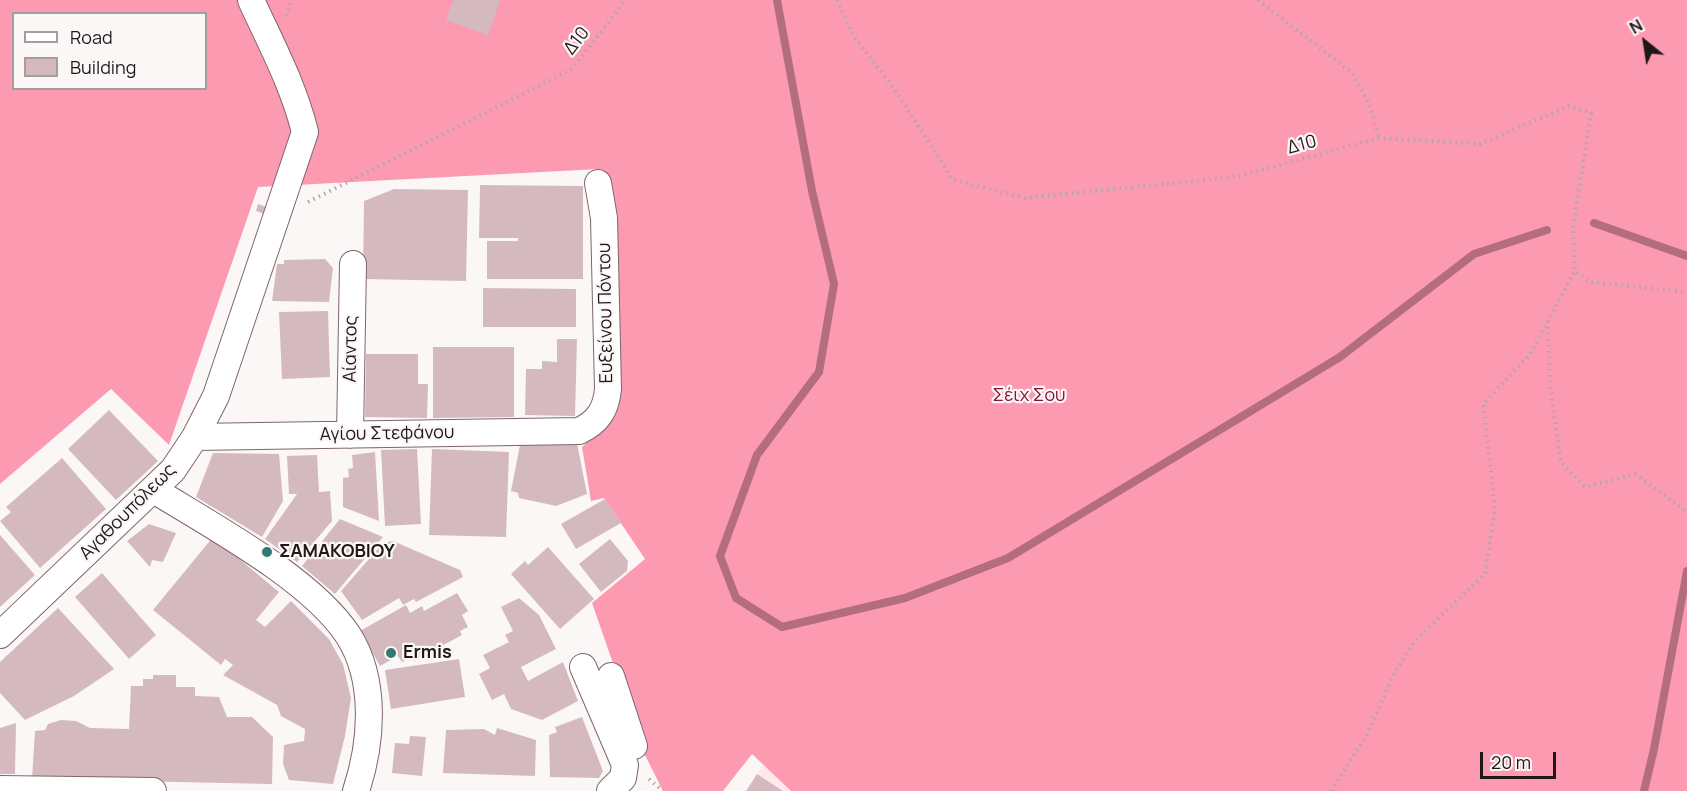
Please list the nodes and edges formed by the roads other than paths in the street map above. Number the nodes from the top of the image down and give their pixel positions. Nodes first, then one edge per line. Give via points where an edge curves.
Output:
1 (251, 0) edge
2 (598, 183) dead end
3 (352, 264) dead end
4 (579, 431) joint
5 (351, 435) junction
6 (195, 437) junction
7 (154, 490) junction
8 (0, 635) edge
9 (583, 667) dead end
10 (610, 676) dead end
11 (625, 765) junction
12 (0, 789) edge
13 (153, 791) edge
14 (356, 791) edge
15 (610, 791) edge

1 - 6 street, Αγαθουπόλεως via 284,66 305,132 219,389
2 - 4 street, Ευξείνου Πόντου via 604,218 608,389 599,418
3 - 5 street, Αίαντος
4 - 5 street, Αγίου Στεφάνου
5 - 6 street, Αγίου Στεφάνου
6 - 7 street, Αγαθουπόλεως
7 - 8 street, Αγαθουπόλεως
7 - 14 street via 236,540 293,582 329,612 349,636 363,669 368,714 366,751
9 - 11 street
10 - 11 street via 635,748
11 - 15 street via 623,778
12 - 13 street

